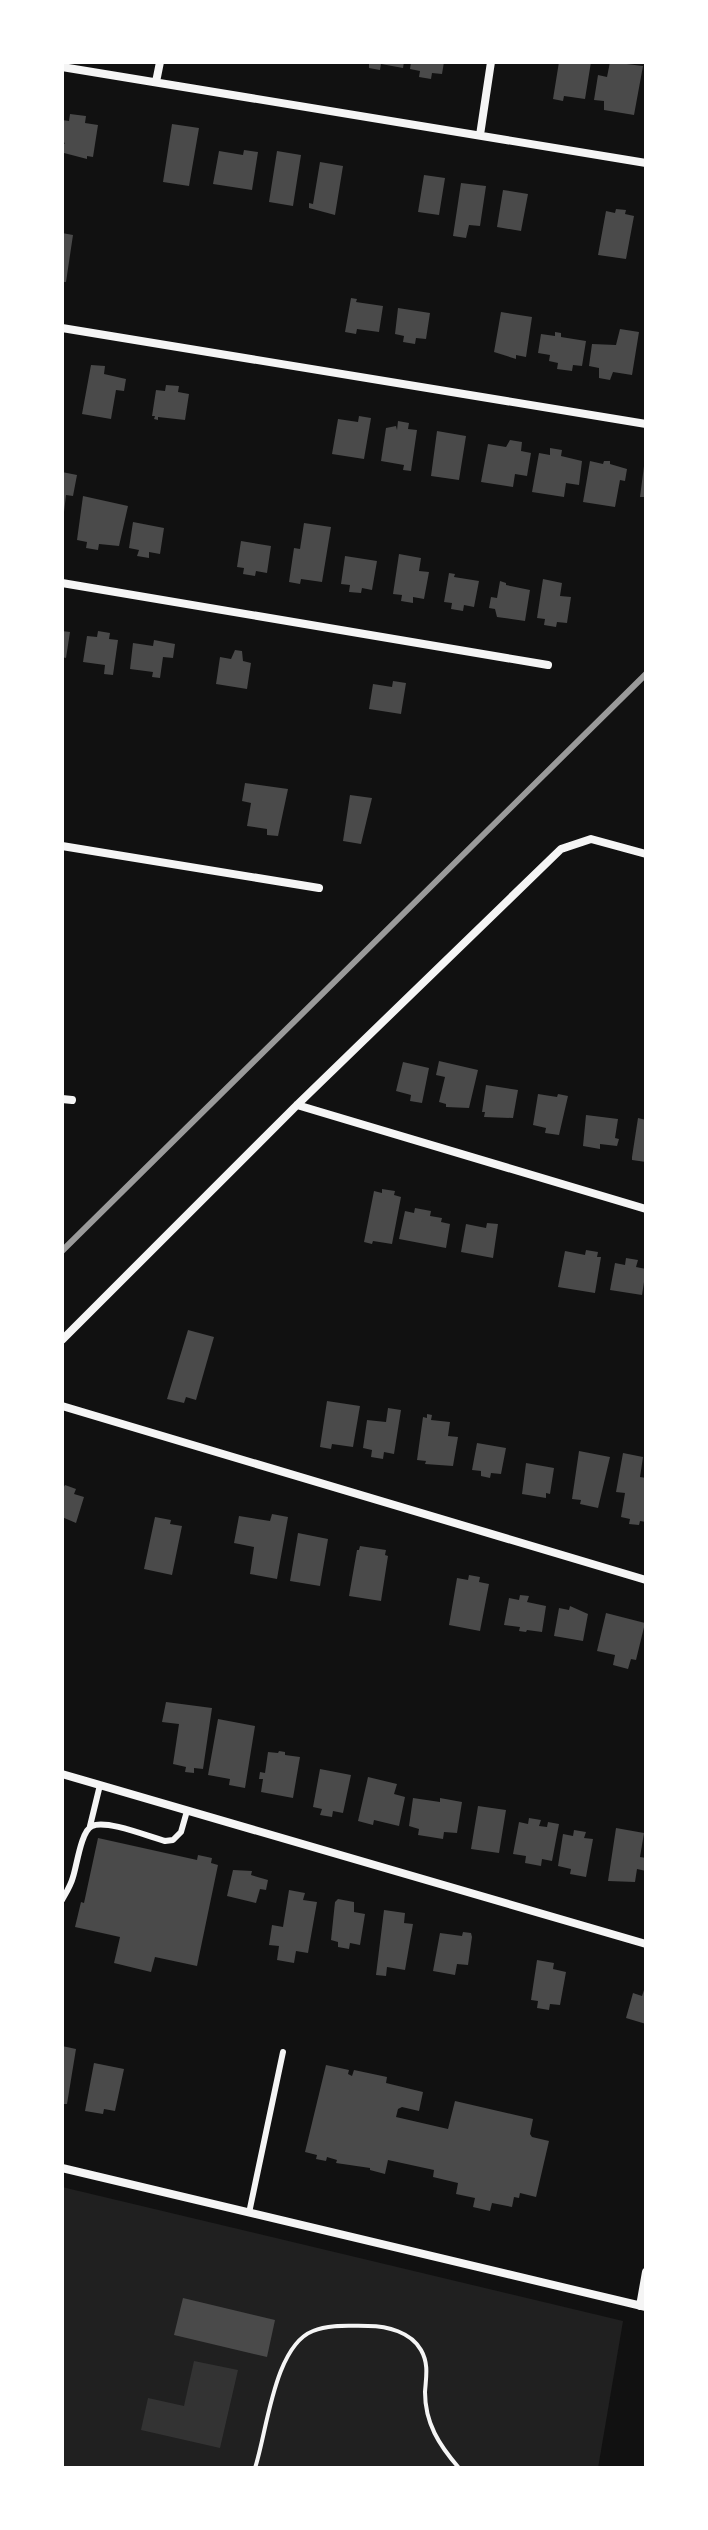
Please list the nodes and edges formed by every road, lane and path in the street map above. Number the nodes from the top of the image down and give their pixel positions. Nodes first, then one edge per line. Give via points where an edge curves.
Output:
1 (160, 62) edge
2 (491, 62) edge
3 (62, 67) edge
4 (156, 82) junction
5 (480, 135) junction
6 (646, 163) edge
7 (62, 328) edge
8 (646, 424) edge
9 (62, 583) edge
10 (548, 665) dead end
11 (62, 846) edge
12 (646, 854) edge
13 (319, 888) dead end
14 (297, 1105) junction
15 (646, 1209) edge
16 (62, 1340) edge
17 (62, 1406) edge
18 (646, 1580) edge
19 (62, 1774) edge
20 (100, 1785) junction
21 (187, 1811) junction
22 (90, 1826) junction
23 (62, 1900) edge
24 (646, 1944) edge
25 (283, 2052) dead end
26 (62, 2168) edge
27 (249, 2213) junction
28 (646, 2272) edge
29 (643, 2306) edge
30 (255, 2468) edge
31 (459, 2468) edge

1 - 4 street
2 - 5 street
3 - 4 street
4 - 5 street
5 - 6 street
7 - 8 street
9 - 10 street
11 - 13 street
12 - 14 street via 591,839 561,849
14 - 15 street
14 - 16 street
17 - 18 street
19 - 20 street
20 - 21 street
20 - 22 lane
21 - 22 lane via 173,1840
21 - 24 street
22 - 23 lane
25 - 27 lane
26 - 27 street
27 - 29 street
28 - 29 street
30 - 31 path via 283,2363 297,2341 333,2327 379,2326 401,2332 420,2348 428,2369 426,2413 434,2435

